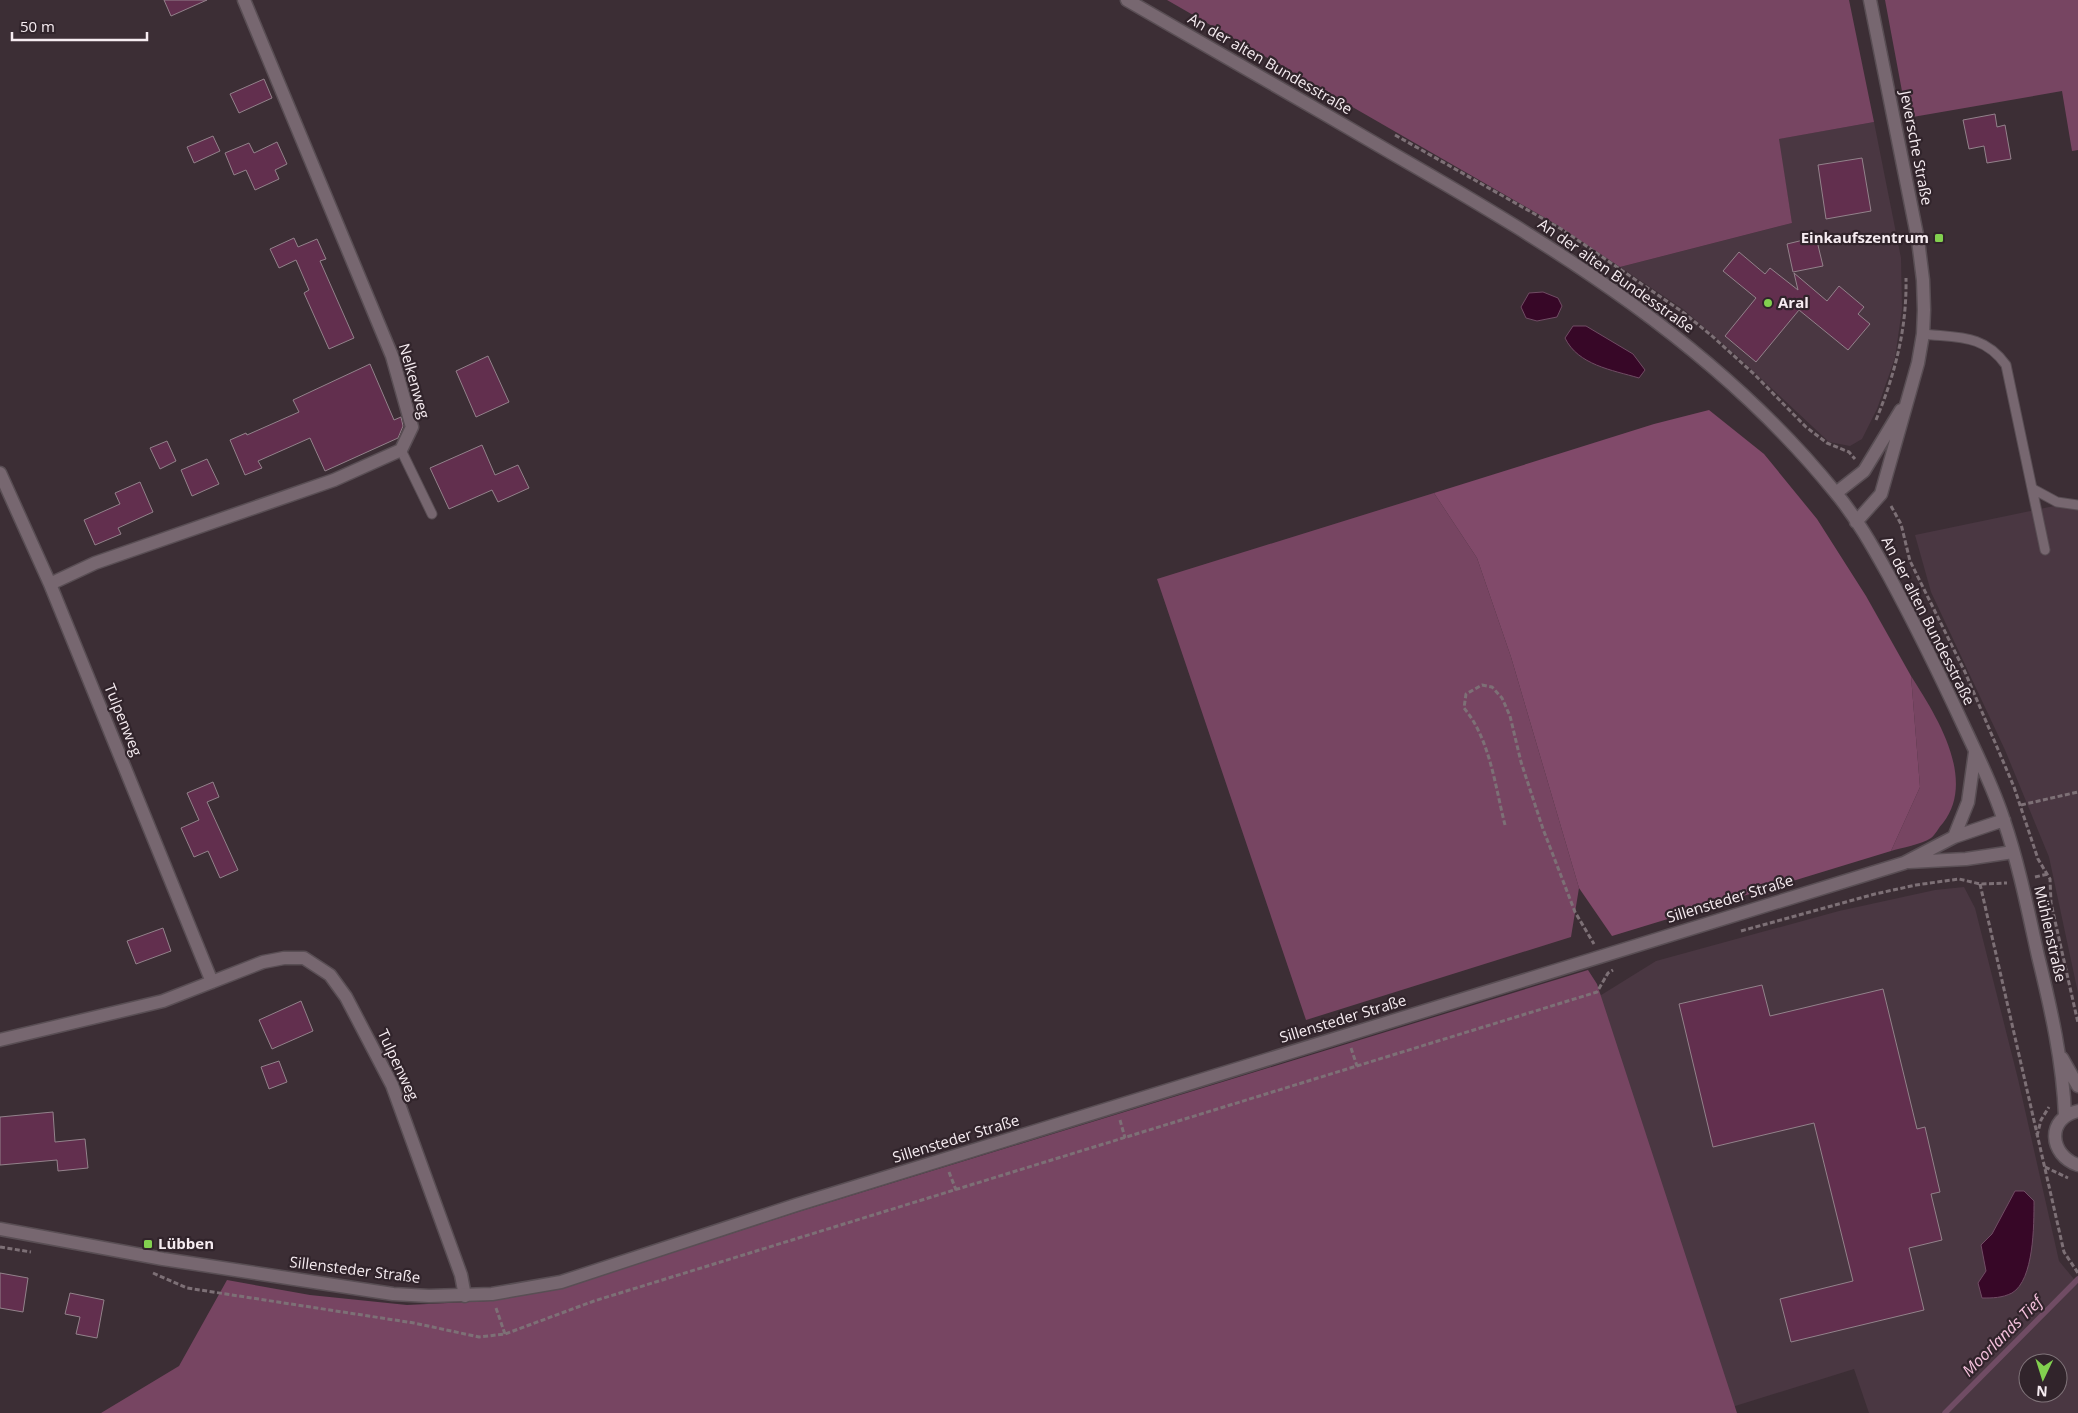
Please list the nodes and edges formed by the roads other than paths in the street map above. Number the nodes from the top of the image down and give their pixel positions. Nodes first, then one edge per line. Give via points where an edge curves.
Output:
1 (244, 0) edge
2 (1127, 0) edge
3 (1870, 0) edge
4 (1923, 334) junction
5 (1911, 392) junction
6 (401, 450) junction
7 (0, 473) edge
8 (2033, 489) junction
9 (1836, 493) junction
10 (2078, 505) edge
11 (432, 514) dead end
12 (1856, 522) junction
13 (2045, 550) dead end
14 (50, 584) junction
15 (1976, 752) junction
16 (2004, 820) junction
17 (1954, 837) junction
18 (2013, 852) junction
19 (1904, 863) junction
20 (212, 982) junction
21 (0, 1040) edge
22 (2059, 1053) junction
23 (2078, 1086) edge
24 (2078, 1111) edge
25 (2065, 1116) junction
26 (2078, 1165) edge
27 (0, 1229) edge
28 (465, 1296) junction

1 - 6 street, Nelkenweg via 392,356 412,427
2 - 9 street, An der alten Bundesstraße via 1503,218 1587,272 1670,331 1712,367 1786,436
3 - 4 street, Jeversche Straße via 1918,240 1923,280
4 - 5 street, Jeversche Straße
4 - 8 lane via 1983,343 1997,352 2006,365
5 - 9 street, Jeversche Straße via 1864,471
5 - 12 street, Jeversche Straße via 1881,494
6 - 11 lane
6 - 14 street via 334,480 96,563
7 - 14 street, Tulpenweg
8 - 10 lane via 2057,502
8 - 13 lane
9 - 12 street, An der alten Bundesstraße
12 - 15 street, An der alten Bundesstraße via 1906,606
14 - 20 street, Tulpenweg
15 - 16 street, An der alten Bundesstraße
15 - 17 street via 1968,802
16 - 17 street, Sillensteder Straße
16 - 18 street, An der alten Bundesstraße
17 - 19 street, Sillensteder Straße
18 - 19 street, Sillensteder Straße via 1966,860
18 - 22 street, Mühlenstraße
19 - 28 street, Sillensteder Straße via 796,1205 561,1282
20 - 21 street, Tulpenweg via 163,1002
20 - 28 street, Tulpenweg via 263,962 284,958 304,958 330,975 346,996 392,1085 461,1275
22 - 23 street, Mühlenstraße
22 - 25 street, Mühlenstraße
24 - 25 street
25 - 26 street via 2055,1141 2063,1157
27 - 28 street, Sillensteder Straße via 163,1259 393,1294

